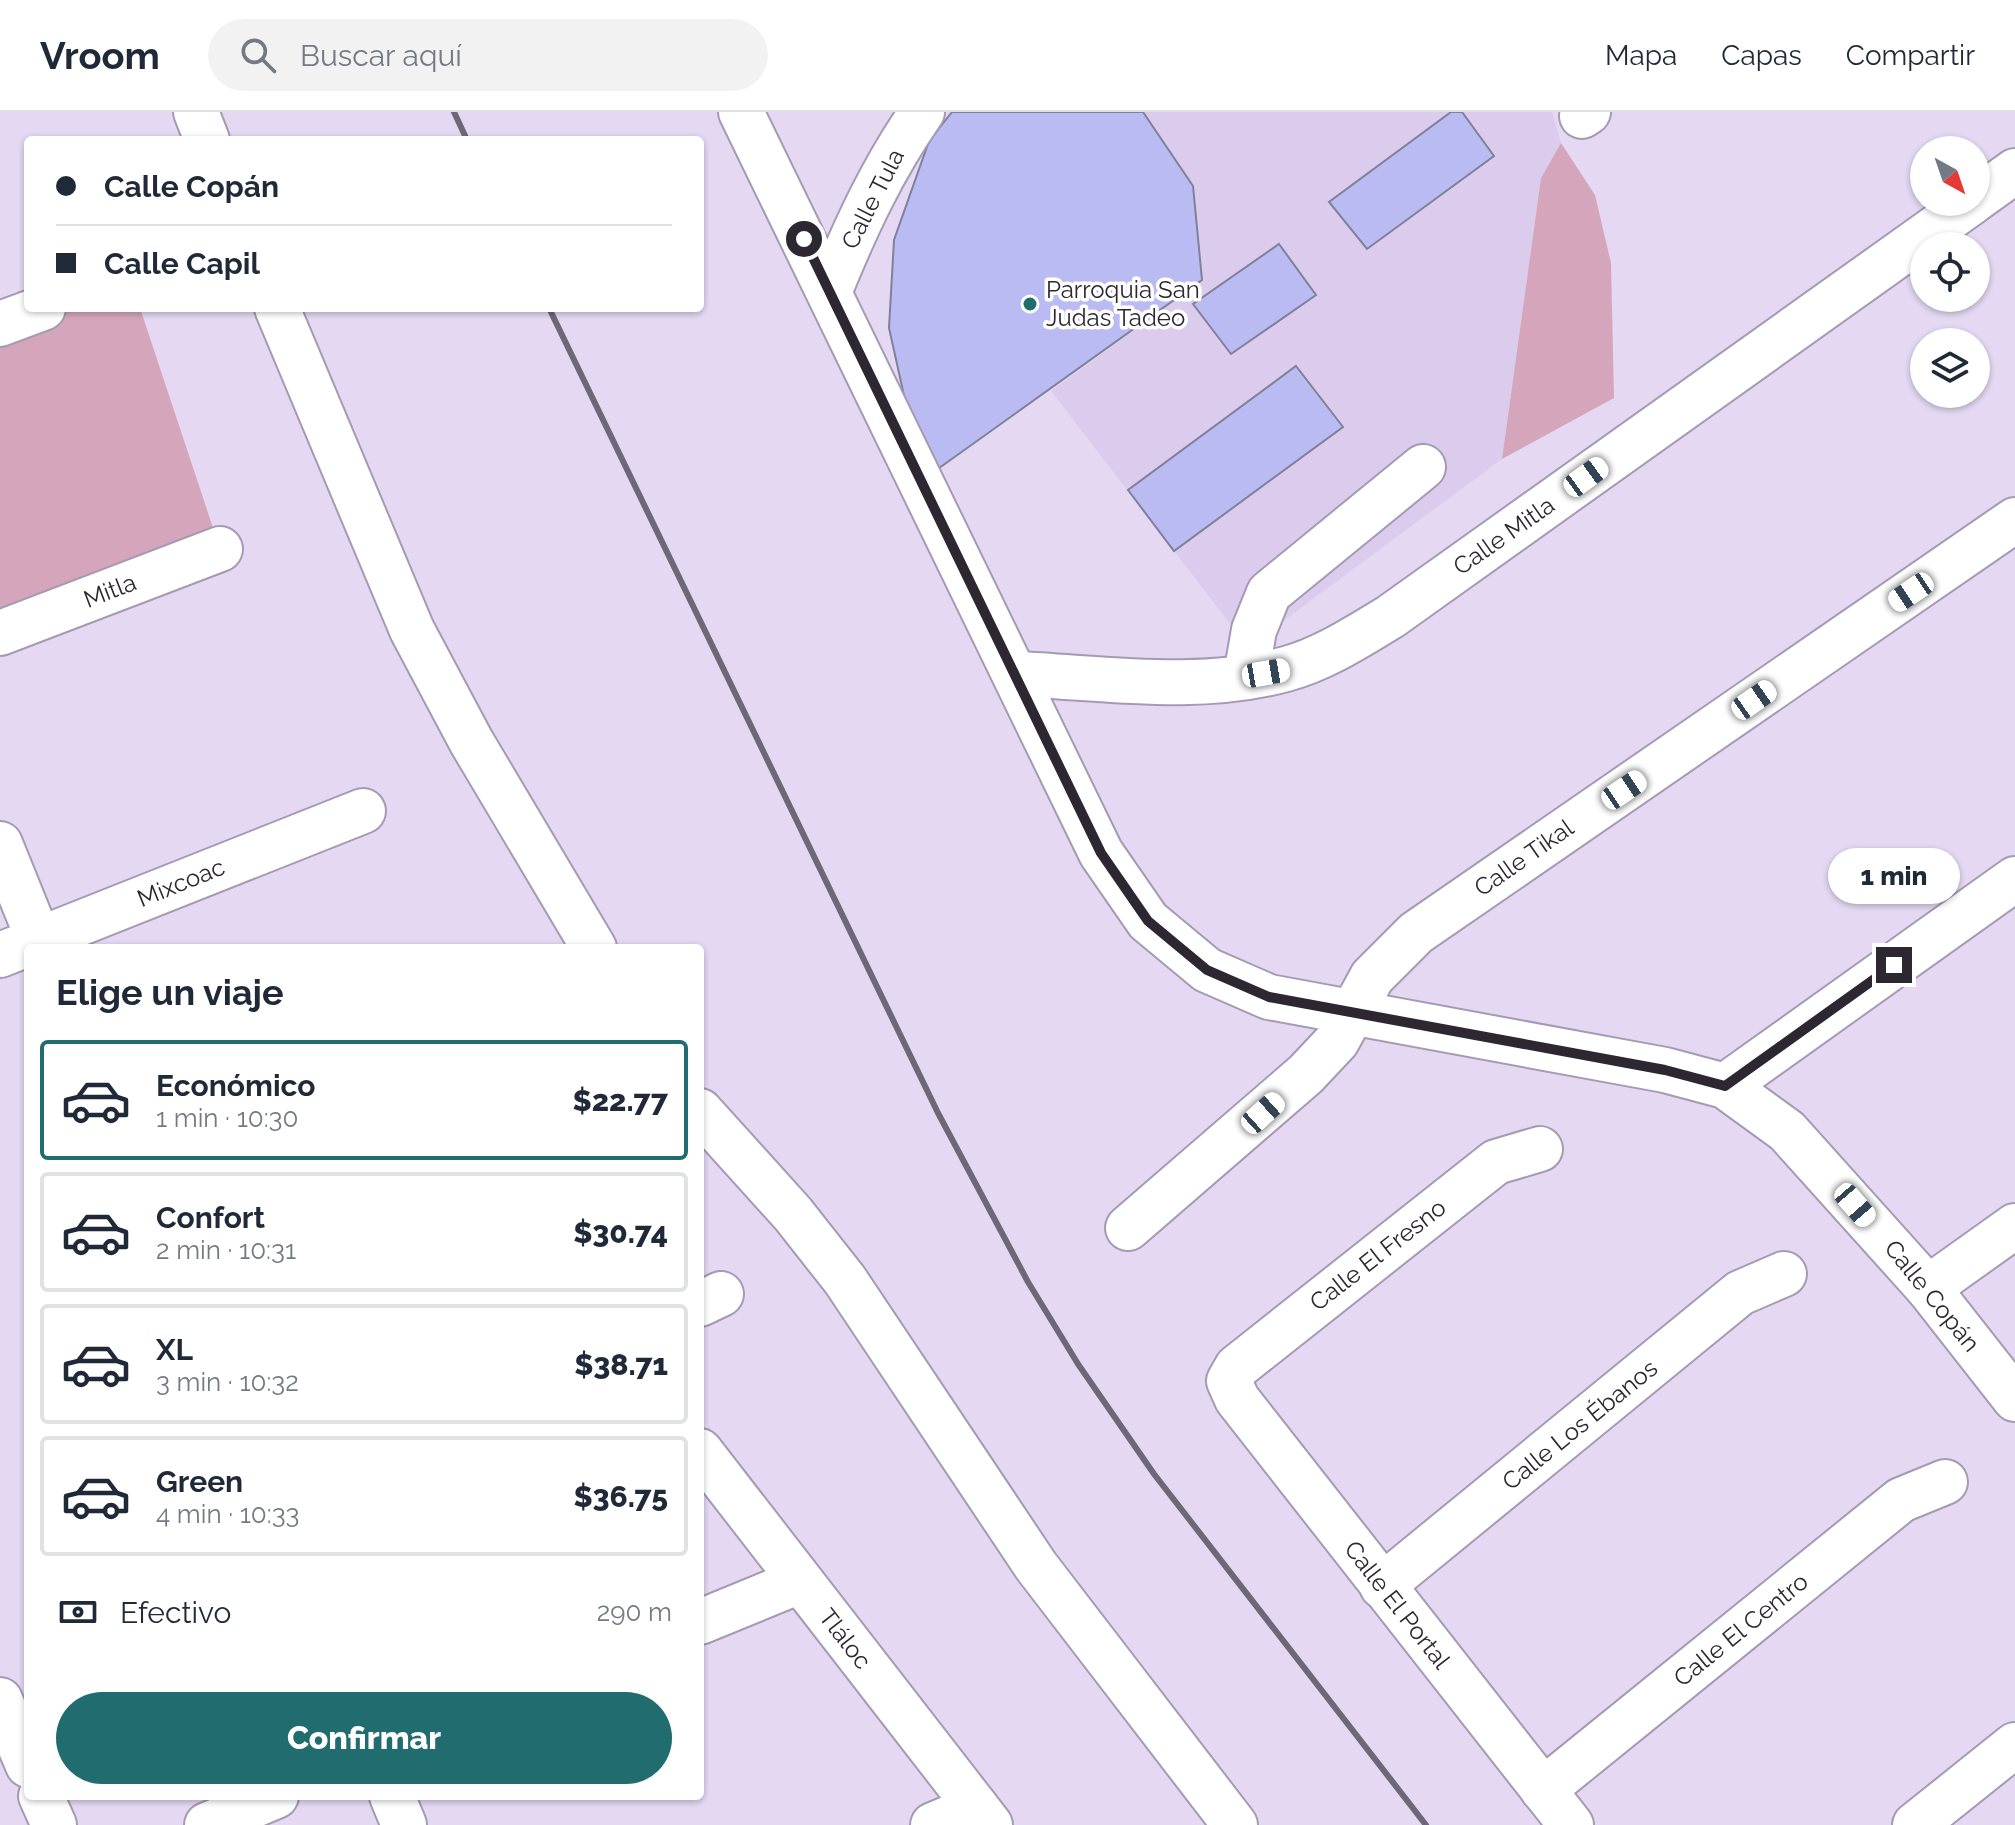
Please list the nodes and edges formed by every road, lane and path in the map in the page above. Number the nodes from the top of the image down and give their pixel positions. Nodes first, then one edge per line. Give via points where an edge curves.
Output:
1 (196, 112) edge
2 (741, 112) edge
3 (922, 112) edge
4 (205, 136) edge
5 (2015, 171) edge
6 (1990, 189) edge
7 (1952, 216) edge
8 (830, 290) junction
9 (32, 312) edge
10 (279, 312) edge
11 (0, 324) edge
12 (1423, 467) dead end
13 (2015, 520) edge
14 (220, 549) dead end
15 (0, 633) edge
16 (1017, 674) junction
17 (1246, 676) junction
18 (363, 811) dead end
19 (0, 844) edge
20 (2015, 879) edge
21 (26, 944) edge
22 (37, 944) edge
23 (592, 944) edge
24 (1352, 1015) junction
25 (1725, 1086) junction
26 (704, 1115) edge
27 (1540, 1149) dead end
28 (2015, 1226) edge
29 (1128, 1228) dead end
30 (1784, 1274) dead end
31 (1928, 1288) junction
32 (1229, 1381) joint
33 (2015, 1399) edge
34 (704, 1456) edge
35 (1945, 1482) dead end
36 (800, 1581) junction
37 (1382, 1586) junction
38 (704, 1620) edge
39 (0, 1700) edge
40 (2015, 1745) edge
41 (24, 1756) edge
42 (1543, 1790) junction
43 (43, 1800) edge
44 (266, 1800) edge
45 (394, 1800) edge
46 (983, 1816) edge
47 (54, 1825) edge
48 (207, 1825) edge
49 (404, 1825) edge
50 (933, 1825) edge
51 (1235, 1825) edge
52 (1571, 1825) edge
53 (1915, 1825) edge

1 - 4 main road
2 - 8 main road, Calle Copán
3 - 8 main road, Calle Tula via 890,157
5 - 6 main road, Calle Mitla
7 - 17 main road, Calle Mitla via 1390,617 1287,669
8 - 16 main road, Calle Copán
9 - 11 main road
10 - 23 main road via 412,630
12 - 17 main road via 1269,593 1254,630
13 - 24 main road, Calle Tikal via 1416,933 1372,977
14 - 15 main road, Mitla
16 - 17 main road, Calle Mitla via 1159,681
16 - 24 main road, Calle Copán via 1101,853 1148,921 1207,970 1269,997
18 - 22 main road, Mixcoac
19 - 21 main road
20 - 25 main road
24 - 25 main road, Calle Copán via 1665,1070
24 - 29 main road, Calle Tikal via 1337,1041 1306,1074
25 - 31 main road, Calle Copán via 1787,1131
26 - 51 main road via 845,1280 1028,1556
27 - 32 main road, Calle El Fresno via 1496,1162 1237,1367
28 - 31 main road
30 - 37 main road, Calle Los Ébanos via 1740,1293
31 - 33 main road, Calle Copán
32 - 37 main road, Calle El Portal via 1237,1399
34 - 36 main road, Tláloc
35 - 42 main road, Calle El Centro via 1901,1500
36 - 38 main road
36 - 46 main road, Tláloc
37 - 42 main road, Calle El Portal
39 - 41 main road
40 - 53 main road
42 - 52 main road, Calle El Portal
43 - 47 main road
44 - 48 main road
45 - 49 main road
46 - 50 main road

